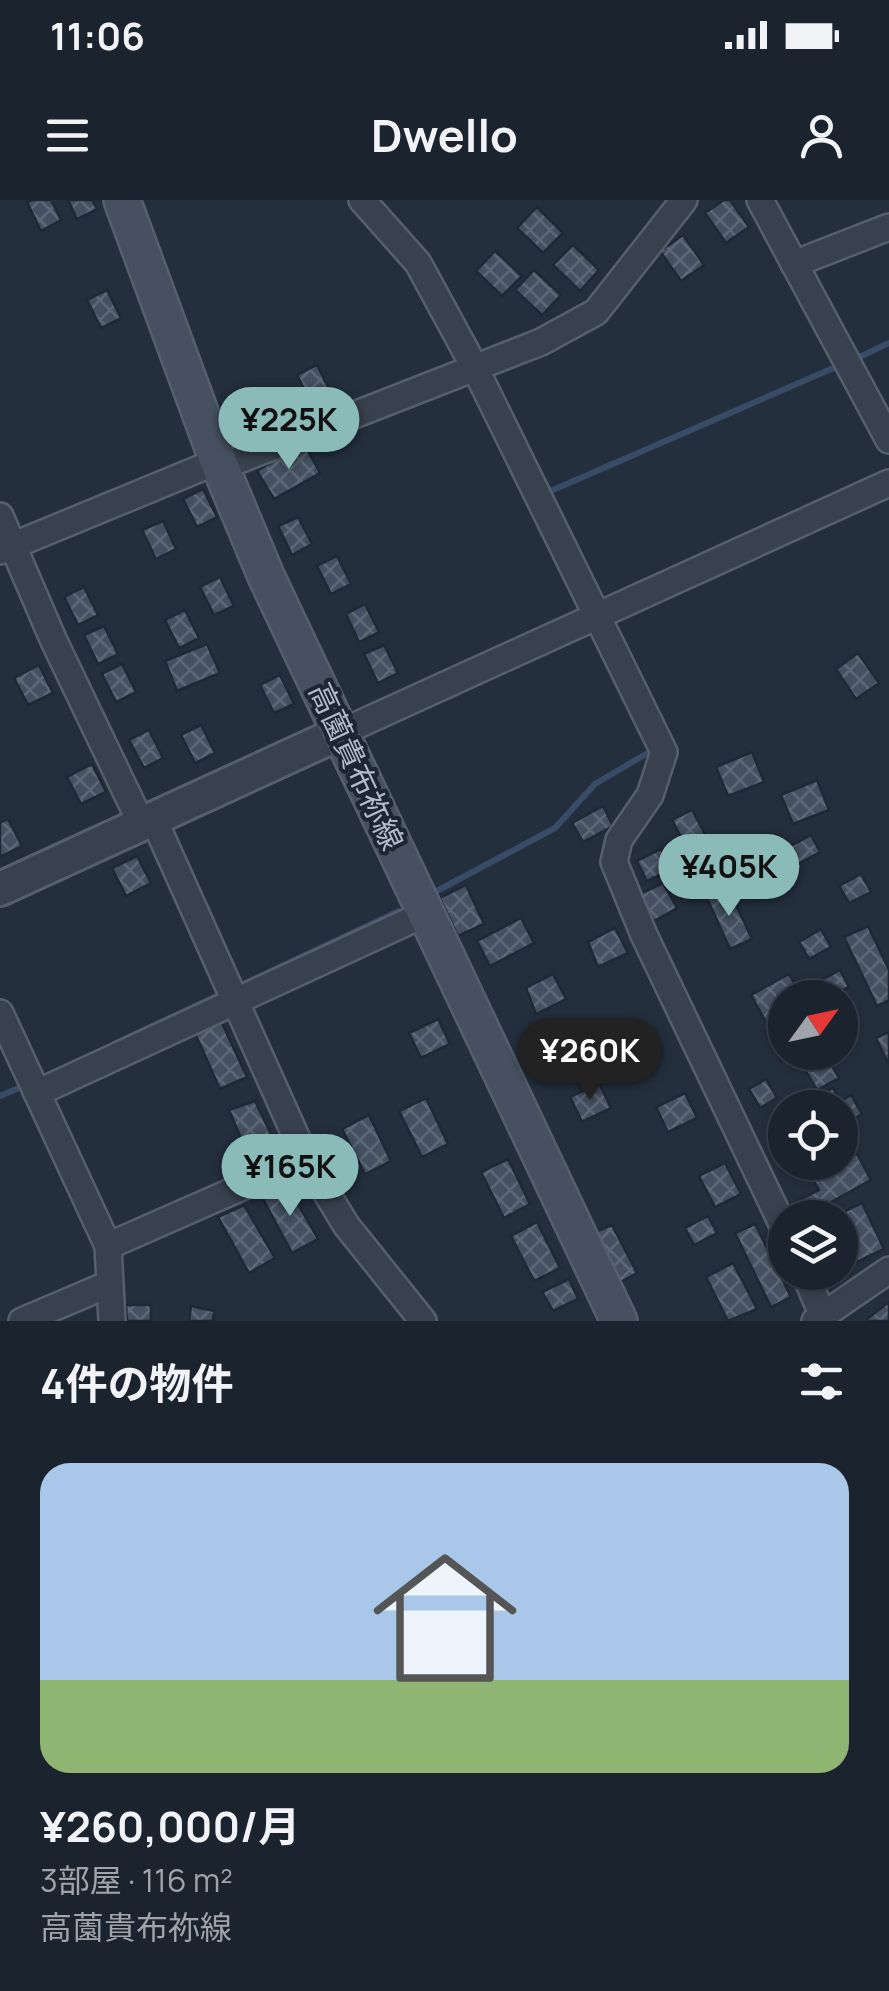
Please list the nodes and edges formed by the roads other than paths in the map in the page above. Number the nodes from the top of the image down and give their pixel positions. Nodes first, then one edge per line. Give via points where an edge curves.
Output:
1 (122, 200) edge
2 (362, 200) edge
3 (684, 200) edge
4 (760, 200) edge
5 (889, 228) edge
6 (794, 264) junction
7 (475, 368) junction
8 (889, 440) edge
9 (219, 464) junction
10 (889, 483) edge
11 (0, 516) edge
12 (6, 549) edge
13 (600, 616) junction
14 (340, 733) junction
15 (148, 823) junction
16 (0, 889) edge
17 (427, 913) junction
18 (234, 995) junction
19 (0, 1013) edge
20 (34, 1087) junction
21 (306, 1159) junction
22 (771, 1200) edge
23 (108, 1246) junction
24 (889, 1270) edge
25 (109, 1284) junction
26 (810, 1290) edge
27 (819, 1318) edge
28 (22, 1321) edge
29 (112, 1321) edge
30 (423, 1321) edge
31 (619, 1321) edge

1 - 9 main road, 高薗貴布祢線
2 - 7 street via 418,263
3 - 7 street via 596,312
4 - 6 street
5 - 6 street
6 - 8 street
7 - 9 street
7 - 13 street
9 - 12 street
9 - 14 main road, 高薗貴布祢線
10 - 13 street
11 - 12 street
12 - 15 street
13 - 14 street
13 - 22 street via 664,752 650,795 619,840 614,862
14 - 15 street
14 - 17 main road, 高薗貴布祢線
15 - 16 street
15 - 18 street
17 - 18 street
17 - 31 main road, 高薗貴布祢線
18 - 20 street
18 - 21 street
19 - 20 street
20 - 23 street
21 - 23 street
21 - 30 street via 346,1224
23 - 25 street
24 - 27 street
25 - 28 street
25 - 29 street
26 - 27 street

